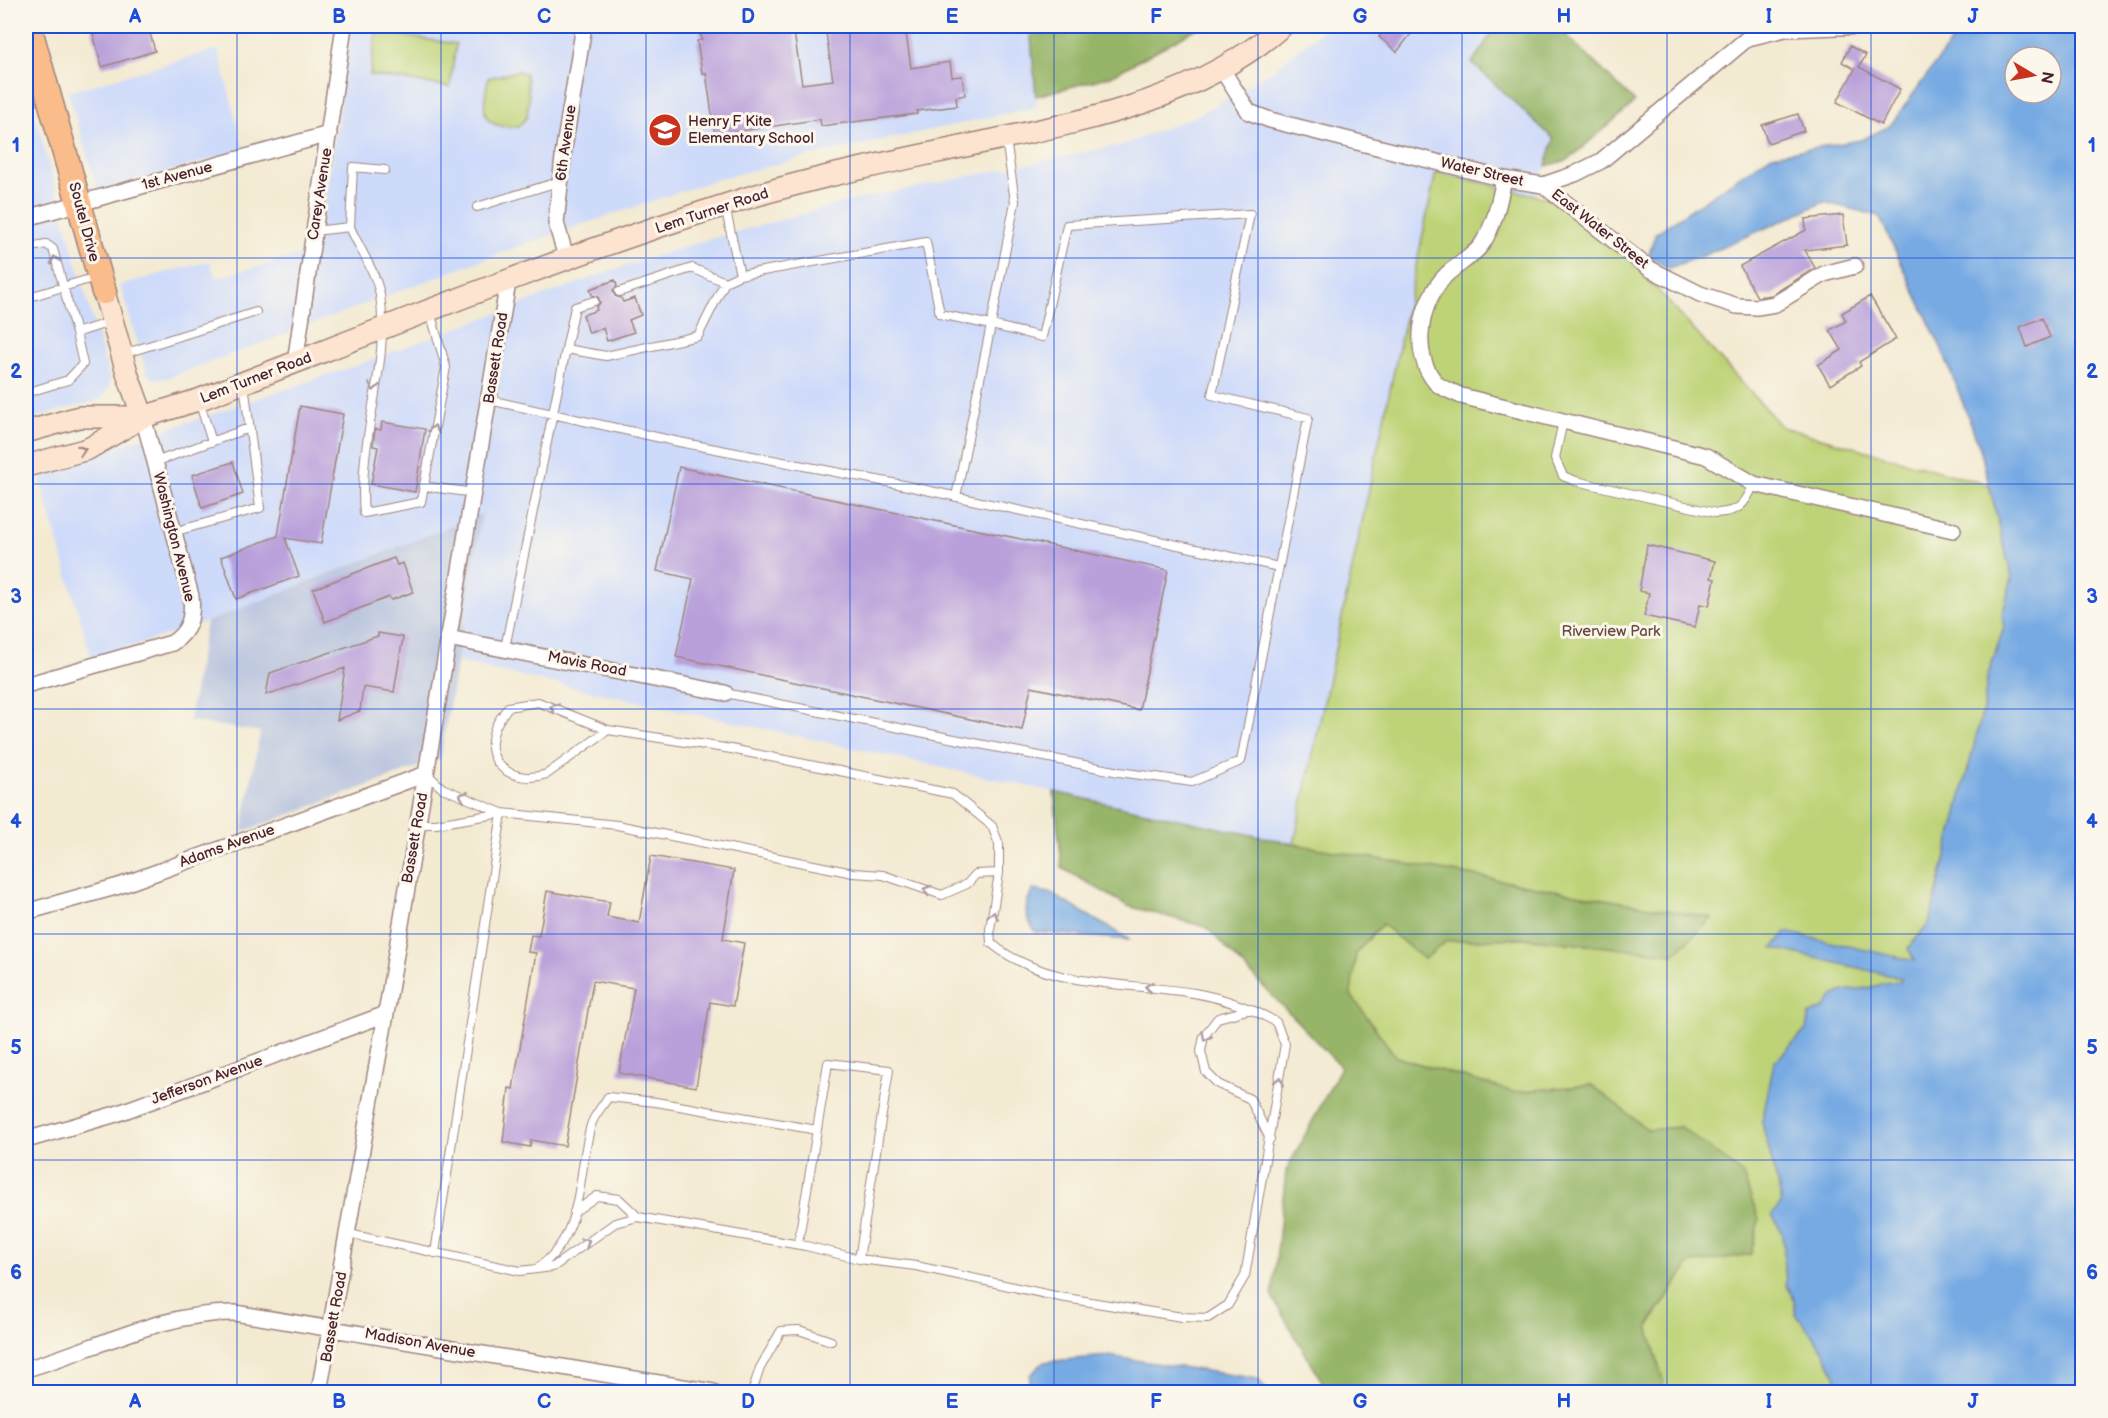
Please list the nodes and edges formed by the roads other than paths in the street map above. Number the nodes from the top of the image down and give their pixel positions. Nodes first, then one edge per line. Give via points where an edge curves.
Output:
1 (29, 26) edge
2 (344, 26) edge
3 (584, 26) edge
4 (1282, 26) edge
5 (1867, 26) edge
6 (1221, 68) junction
7 (329, 134) junction
8 (1006, 138) junction
9 (385, 170) dead end
10 (1504, 179) junction
11 (561, 181) junction
12 (1544, 184) junction
13 (79, 202) junction
14 (724, 205) junction
15 (477, 207) dead end
16 (26, 218) edge
17 (350, 227) junction
18 (314, 231) junction
19 (36, 246) dead end
20 (567, 260) junction
21 (1855, 266) dead end
22 (740, 275) junction
23 (508, 282) junction
24 (725, 282) junction
25 (101, 284) junction
26 (63, 288) junction
27 (620, 292) dead end
28 (26, 298) edge
29 (594, 301) dead end
30 (256, 312) dead end
31 (430, 312) junction
32 (112, 321) junction
33 (991, 325) junction
34 (383, 330) junction
35 (76, 333) junction
36 (566, 349) junction
37 (121, 354) junction
38 (295, 363) junction
39 (244, 382) junction
40 (26, 393) edge
41 (489, 399) junction
42 (198, 400) junction
43 (555, 414) junction
44 (143, 417) junction
45 (1563, 421) junction
46 (249, 428) junction
47 (26, 432) edge
48 (212, 442) junction
49 (155, 462) junction
50 (26, 466) edge
51 (1754, 484) junction
52 (423, 486) junction
53 (474, 493) junction
54 (956, 497) junction
55 (1953, 530) dead end
56 (173, 532) junction
57 (1279, 567) junction
58 (448, 638) junction
59 (505, 648) junction
60 (26, 685) edge
61 (725, 693) joint
62 (608, 730) junction
63 (426, 774) junction
64 (502, 813) junction
65 (418, 824) junction
66 (999, 873) junction
67 (26, 912) edge
68 (1253, 1009) junction
69 (386, 1014) junction
70 (817, 1130) junction
71 (1270, 1139) junction
72 (26, 1140) edge
73 (574, 1212) junction
74 (638, 1217) junction
75 (349, 1234) junction
76 (798, 1244) junction
77 (435, 1253) junction
78 (859, 1259) junction
79 (537, 1269) junction
80 (333, 1328) junction
81 (831, 1341) dead end
82 (26, 1369) edge
83 (319, 1392) edge
84 (713, 1392) edge
85 (752, 1392) edge

1 - 13 main road, Soutel Drive
2 - 7 street, Carey Avenue
3 - 11 street, 6th Avenue
4 - 6 main road, Lem Turner Road
5 - 12 street, Water Street via 1785,29 1748,38 1601,161
6 - 8 main road, Lem Turner Road via 1163,96 1114,113
6 - 10 street, Water Street via 1249,112
7 - 13 street, 1st Avenue
7 - 18 street, Carey Avenue
8 - 14 main road, Lem Turner Road via 814,178
8 - 33 lane via 1015,202
9 - 17 lane via 353,167
10 - 12 street, Water Street
10 - 45 street via 1494,222 1480,247 1447,274 1429,297 1420,332 1424,362 1437,385 1461,396
11 - 15 lane
11 - 20 street, 6th Avenue via 556,223
12 - 21 street, East Water Street via 1650,269 1700,294 1737,306 1757,308 1775,304 1824,274
13 - 16 street, 1st Avenue
13 - 25 main road, Soutel Drive
14 - 20 main road, Lem Turner Road
14 - 22 lane
17 - 18 lane
17 - 34 lane via 379,292
18 - 38 street, Carey Avenue
26 -> 19 lane via 52,249 46,244
20 - 23 main road, Lem Turner Road
22 - 24 lane
22 - 33 lane via 926,242 940,314
23 - 31 main road, Lem Turner Road
23 - 41 street, Bassett Road
24 - 27 lane via 692,268
24 - 36 lane via 698,336 606,356
25 - 26 lane
25 - 32 main road, Soutel Drive
26 - 28 lane
26 - 35 lane
29 - 36 lane via 575,307
30 - 37 lane
31 - 34 main road, Lem Turner Road
52 -> 31 lane via 446,367
32 - 35 lane
32 - 37 main road, Soutel Drive
33 - 54 lane
33 - 57 lane via 1042,337 1066,225 1250,214 1212,395 1308,418
34 - 38 main road, Lem Turner Road
34 -> 52 lane via 361,483 364,513 421,502
35 - 40 lane via 83,364 68,380
36 - 43 lane
37 - 44 main road, Soutel Drive
38 - 39 main road, Lem Turner Road
39 - 42 main road, Lem Turner Road
39 - 46 lane
41 - 43 lane
41 - 53 street, Bassett Road
42 - 44 main road, Lem Turner Road
42 - 48 lane
43 - 54 lane
43 - 59 lane
44 - 47 main road, Lem Turner Road via 79,417
44 - 49 street, Washington Avenue
50 -> 44 main road, Lem Turner Road via 88,449
45 - 51 street via 1706,456
45 - 51 lane via 1555,458 1563,476 1576,481 1716,513 1733,512 1746,503
46 - 48 lane
46 - 56 lane via 260,508
48 - 49 lane
49 - 56 street, Washington Avenue
51 - 55 street
52 - 53 lane
53 - 58 street, Bassett Road
54 - 57 lane
56 - 60 street, Washington Avenue via 191,596 189,626 182,637
57 - 61 lane via 1241,761 1192,782 1119,772
58 - 59 street, Mavis Road
58 - 63 street, Bassett Road
59 - 61 street, Mavis Road
62 -> 62 lane via 538,702 508,707 495,728 492,749 497,764 517,778 537,777 547,774
62 - 66 lane via 731,749 953,794 992,826 999,844
64 -> 63 lane via 442,788
63 - 65 street, Bassett Road
63 - 67 street, Adams Avenue via 119,886
64 - 65 lane
66 -> 64 lane via 976,874 967,884 942,895 883,875 853,873 617,825
64 - 77 lane
65 - 69 street, Bassett Road
68 -> 66 lane via 1196,993 1049,974 1004,953 991,943 990,929
71 -> 68 lane via 1285,1044 1276,1022
68 -> 71 lane via 1218,1018 1204,1036 1201,1051 1206,1072 1218,1084 1250,1099
69 - 72 street, Jefferson Avenue via 116,1114
69 - 75 street, Bassett Road
70 - 73 lane via 608,1097 592,1122
70 - 76 lane
70 - 78 lane via 828,1063 889,1070
71 - 78 lane via 1245,1276 1228,1305 1208,1318 1060,1297 916,1266
73 - 74 lane via 597,1196 619,1199
73 - 79 lane via 570,1232 554,1256
74 - 76 lane
79 -> 74 lane via 553,1267 615,1223
75 - 77 lane
75 - 80 street, Bassett Road
76 - 78 lane
77 - 79 lane via 520,1271
80 - 82 street, Madison Avenue via 235,1314 178,1317
80 - 83 street, Bassett Road
80 - 84 street, Madison Avenue
81 - 85 lane via 799,1330 782,1330 760,1368

